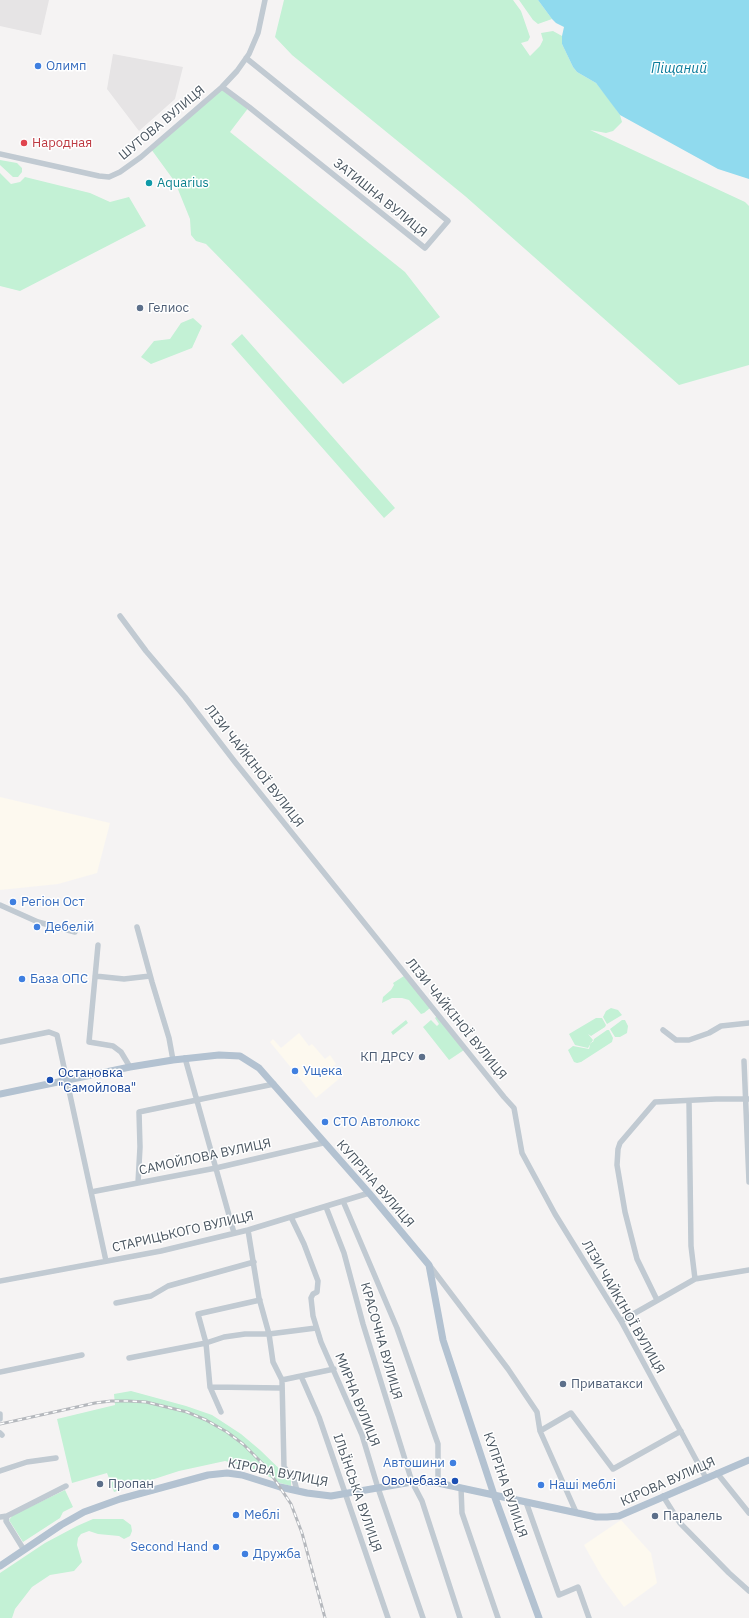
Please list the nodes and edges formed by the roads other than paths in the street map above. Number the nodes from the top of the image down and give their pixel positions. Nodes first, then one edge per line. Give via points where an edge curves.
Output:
1 (265, 0) edge
2 (246, 58) junction
3 (222, 87) junction
4 (0, 154) edge
5 (120, 616) dead end
6 (0, 906) edge
7 (137, 927) dead end
8 (75, 932) dead end
9 (98, 945) dead end
10 (95, 976) junction
11 (150, 976) junction
12 (749, 1023) edge
13 (663, 1030) dead end
14 (0, 1042) edge
15 (185, 1058) junction
16 (173, 1060) junction
17 (744, 1061) dead end
18 (130, 1066) junction
19 (67, 1080) junction
20 (274, 1084) junction
21 (0, 1094) edge
22 (748, 1099) edge
23 (196, 1100) junction
24 (689, 1101) junction
25 (323, 1143) junction
26 (216, 1168) junction
27 (749, 1182) edge
28 (138, 1183) junction
29 (91, 1192) junction
30 (369, 1193) junction
31 (343, 1202) junction
32 (326, 1207) junction
33 (291, 1217) junction
34 (248, 1230) junction
35 (234, 1234) junction
36 (106, 1260) junction
37 (254, 1262) junction
38 (429, 1265) junction
39 (749, 1270) edge
40 (695, 1279) junction
41 (0, 1282) edge
42 (260, 1300) junction
43 (657, 1300) junction
44 (116, 1303) dead end
45 (621, 1321) junction
46 (316, 1328) junction
47 (269, 1334) junction
48 (206, 1343) junction
49 (82, 1355) dead end
50 (128, 1358) dead end
51 (334, 1369) junction
52 (0, 1372) edge
53 (301, 1376) junction
54 (282, 1380) junction
55 (210, 1387) junction
56 (282, 1388) junction
57 (221, 1412) dead end
58 (540, 1431) junction
59 (681, 1431) junction
60 (56, 1458) dead end
61 (748, 1462) edge
62 (0, 1471) edge
63 (717, 1473) junction
64 (706, 1478) junction
65 (412, 1482) junction
66 (438, 1483) junction
67 (66, 1486) dead end
68 (378, 1488) junction
69 (460, 1488) junction
70 (297, 1491) junction
71 (345, 1494) junction
72 (494, 1495) junction
73 (663, 1496) junction
74 (526, 1502) junction
75 (576, 1512) junction
76 (749, 1513) edge
77 (7, 1516) junction
78 (0, 1517) edge
79 (24, 1550) junction
80 (0, 1566) edge
81 (749, 1591) edge
82 (388, 1618) edge
83 (423, 1618) edge
84 (460, 1618) edge
85 (498, 1618) edge
86 (539, 1618) edge
87 (589, 1618) edge

1 - 2 street, ШУТОВА ВУЛИЦЯ via 258,33
2 - 3 street, ШУТОВА ВУЛИЦЯ
2 - 3 street, ЗАТИШНА ВУЛИЦЯ via 448,221 425,248
3 - 4 street, ШУТОВА ВУЛИЦЯ via 141,157 109,177
5 - 45 street, ЛІЗИ ЧАЙКІНОЇ ВУЛИЦЯ via 514,1108 522,1153 555,1214
6 - 8 street via 38,922
7 - 11 street
9 - 10 street
10 - 11 street via 124,979
10 - 18 street via 89,1042 113,1046 121,1052
11 - 16 street
12 - 13 street via 721,1026 689,1040 676,1040
14 - 19 street via 49,1032 57,1034
15 - 16 main road, КУПРІНА ВУЛИЦЯ
15 - 20 main road, КУПРІНА ВУЛИЦЯ via 240,1056 259,1068
15 - 23 street
16 - 18 main road, КУПРІНА ВУЛИЦЯ
17 - 22 street
18 - 19 main road, КУПРІНА ВУЛИЦЯ
19 - 21 main road, КУПРІНА ВУЛИЦЯ
19 - 29 street
20 - 23 street
20 - 25 main road, КУПРІНА ВУЛИЦЯ
22 - 24 street
22 - 27 street
23 - 26 street
23 - 28 street via 139,1112
24 - 40 street via 691,1246
24 - 43 street via 655,1102 620,1143 618,1149 617,1165 625,1212 637,1259
25 - 26 street, САМОЙЛОВА ВУЛИЦЯ
25 - 30 main road, КУПРІНА ВУЛИЦЯ
26 - 28 street, САМОЙЛОВА ВУЛИЦЯ
26 - 35 street
28 - 29 street, САМОЙЛОВА ВУЛИЦЯ
29 - 36 street
30 - 31 street, СТАРИЦЬКОГО ВУЛИЦЯ
30 - 38 main road, КУПРІНА ВУЛИЦЯ
31 - 32 street, СТАРИЦЬКОГО ВУЛИЦЯ
31 - 66 street via 398,1328 438,1444
32 - 33 street, СТАРИЦЬКОГО ВУЛИЦЯ
32 - 65 street, КРАСОЧНА ВУЛИЦЯ via 344,1253
33 - 34 street, СТАРИЦЬКОГО ВУЛИЦЯ
33 - 46 street, МИРНА ВУЛИЦЯ via 318,1281 318,1288 311,1298
34 - 35 street, СТАРИЦЬКОГО ВУЛИЦЯ
34 - 37 street
35 - 36 street, СТАРИЦЬКОГО ВУЛИЦЯ via 161,1251
36 - 41 street, СТАРИЦЬКОГО ВУЛИЦЯ
37 - 42 street
37 - 44 street via 168,1286 151,1296
38 - 58 street, КУПРІНА ВУЛИЦЯ via 508,1369 537,1412
38 - 72 main road, КУПРІНА ВУЛИЦЯ via 443,1340
39 - 40 street
40 - 43 street
42 - 47 street
42 - 48 street via 198,1314
43 - 45 street
45 - 59 street, ЛІЗИ ЧАЙКІНОЇ ВУЛИЦЯ
46 - 47 street
46 - 51 street, МИРНА ВУЛИЦЯ
47 - 48 street via 224,1337
47 - 54 street via 273,1362
48 - 50 street
48 - 55 street
49 - 52 street
51 - 53 street
51 - 68 street, МИРНА ВУЛИЦЯ via 362,1434
53 - 54 street
53 - 71 street, ІЛЬЇНСЬКА ВУЛИЦЯ via 320,1417
54 - 56 street
55 - 56 street
55 - 57 street
56 - 70 street via 284,1467 294,1479
58 - 59 street via 571,1413 613,1469
58 - 75 street, КУПРІНА ВУЛИЦЯ
59 - 64 street, ЛІЗИ ЧАЙКІНОЇ ВУЛИЦЯ
60 - 62 street via 27,1462
61 - 63 main road, КІРОВА ВУЛИЦЯ
63 - 64 main road, КІРОВА ВУЛИЦЯ
63 - 76 street
64 - 73 main road, КІРОВА ВУЛИЦЯ
65 - 66 main road, КІРОВА ВУЛИЦЯ
65 - 68 main road, КІРОВА ВУЛИЦЯ
65 - 84 street, КРАСОЧНА ВУЛИЦЯ via 422,1502
66 - 69 main road, КІРОВА ВУЛИЦЯ
67 - 77 street
68 - 71 main road, КІРОВА ВУЛИЦЯ
68 - 83 street, МИРНА ВУЛИЦЯ
69 - 72 main road, КІРОВА ВУЛИЦЯ
69 - 85 street via 462,1513
70 - 71 main road, КІРОВА ВУЛИЦЯ via 330,1496
70 - 79 main road, КІРОВА ВУЛИЦЯ via 242,1475 208,1475 120,1499 84,1512
71 - 82 street, ІЛЬЇНСЬКА ВУЛИЦЯ
72 - 74 main road, КІРОВА ВУЛИЦЯ
72 - 86 main road, КУПРІНА ВУЛИЦЯ
73 - 75 main road, КІРОВА ВУЛИЦЯ via 619,1516 596,1517
73 - 81 street via 680,1523
74 - 75 main road, КІРОВА ВУЛИЦЯ
74 - 87 street, КУПРІНА ВУЛИЦЯ via 559,1596 578,1587
77 - 78 street
77 - 79 street via 6,1522
79 - 80 main road, КІРОВА ВУЛИЦЯ

